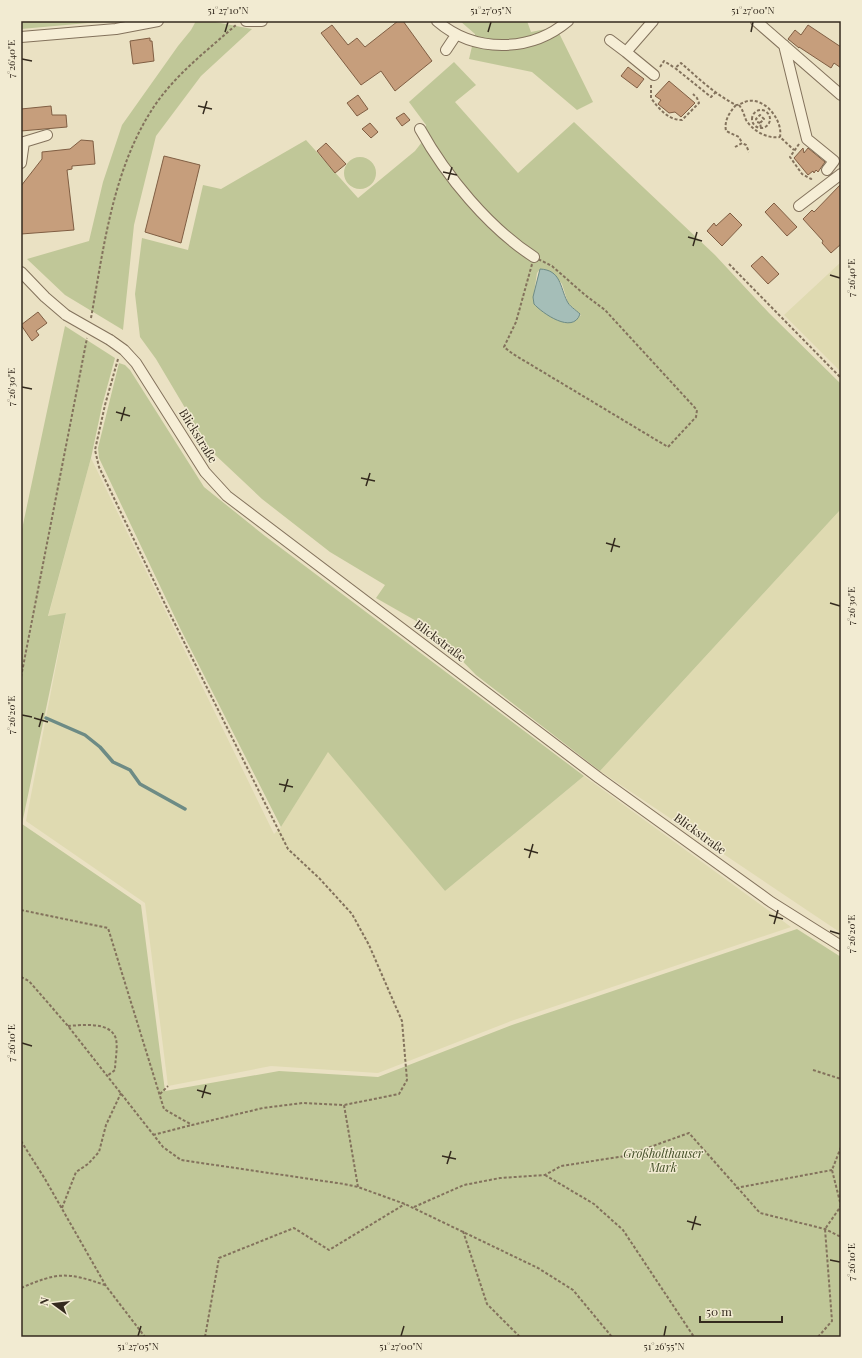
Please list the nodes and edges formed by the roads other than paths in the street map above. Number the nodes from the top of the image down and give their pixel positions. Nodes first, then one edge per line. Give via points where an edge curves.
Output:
1 (158, 21) edge
2 (246, 21) edge
3 (262, 21) edge
4 (437, 21) edge
5 (568, 21) edge
6 (653, 21) edge
7 (756, 21) edge
8 (456, 35) junction
9 (21, 37) edge
10 (610, 40) dead end
11 (784, 45) junction
12 (446, 50) dead end
13 (626, 52) junction
14 (654, 75) road end
15 (841, 95) edge
16 (420, 129) dead end
17 (47, 135) dead end
18 (21, 163) edge
19 (827, 170) dead end
20 (841, 174) edge
21 (799, 206) dead end
22 (534, 257) road end
23 (21, 272) edge
24 (841, 946) edge

1 - 9 street via 116,29
2 - 3 street
4 - 8 street
5 - 8 street via 550,33 513,45 478,42
6 - 13 street
7 - 11 street
8 - 12 street
10 - 13 street
11 - 15 street
11 - 19 street via 807,139 834,161
13 - 14 street
16 - 22 street via 469,198 494,224
17 - 18 street via 24,142
20 - 21 street
23 - 24 street, Blickstraße, bridge via 44,297 66,315 124,350 143,374 205,472 227,496 599,778 771,902

